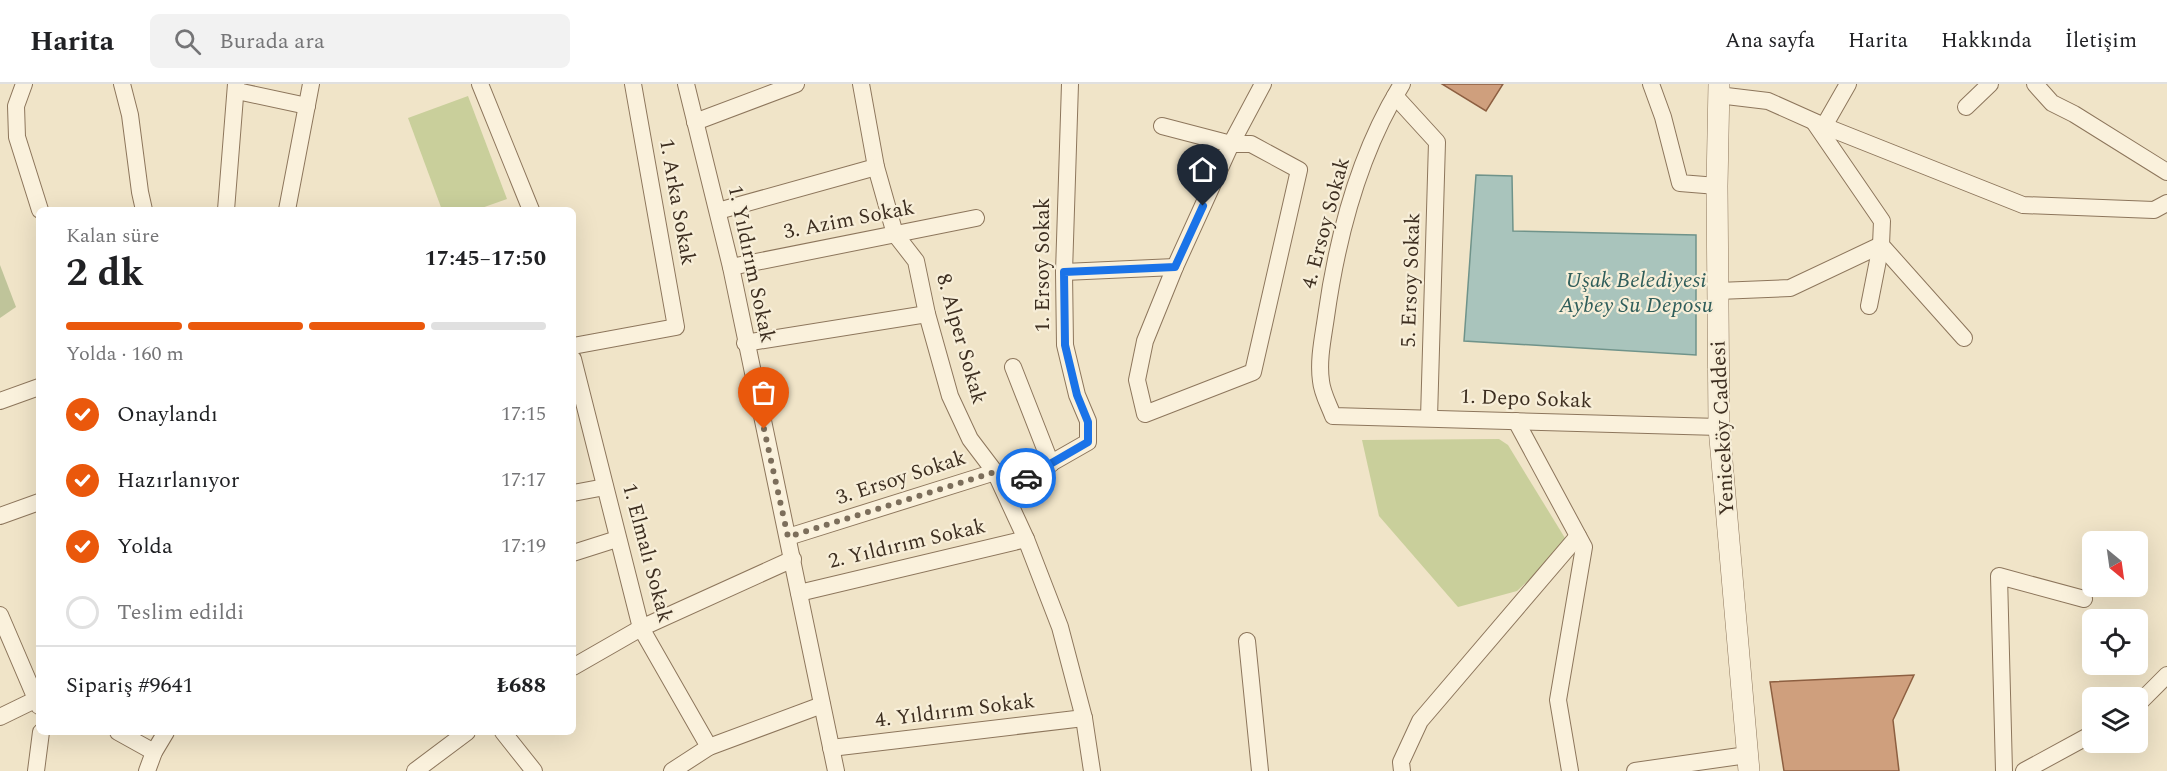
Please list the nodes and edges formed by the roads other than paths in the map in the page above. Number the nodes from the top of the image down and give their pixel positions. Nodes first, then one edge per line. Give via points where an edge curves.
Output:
1 (24, 84) edge
2 (122, 84) edge
3 (311, 84) edge
4 (480, 84) edge
5 (633, 84) edge
6 (686, 84) edge
7 (796, 84) edge
8 (861, 84) edge
9 (1070, 84) edge
10 (1263, 84) edge
11 (1651, 84) edge
12 (1848, 84) edge
13 (1990, 84) edge
14 (2035, 84) edge
15 (236, 88) edge
16 (1719, 89) edge
17 (1398, 90) edge
18 (307, 106) junction
19 (1966, 107) dead end
20 (695, 122) junction
21 (1819, 123) junction
22 (1162, 126) dead end
23 (1231, 144) junction
24 (876, 167) junction
25 (2167, 172) edge
26 (1717, 186) junction
27 (2167, 203) edge
28 (39, 207) edge
29 (143, 207) edge
30 (226, 207) edge
31 (288, 207) edge
32 (530, 207) edge
33 (717, 211) junction
34 (976, 218) dead end
35 (895, 234) junction
36 (1881, 245) junction
37 (731, 267) junction
38 (1175, 267) junction
39 (1064, 272) junction
40 (1718, 291) junction
41 (1869, 306) dead end
42 (927, 314) junction
43 (1964, 338) dead end
44 (745, 343) junction
45 (576, 344) edge
46 (1013, 367) dead end
47 (576, 385) edge
48 (36, 388) edge
49 (0, 401) edge
50 (1333, 416) joint
51 (1429, 418) junction
52 (1516, 421) junction
53 (1719, 427) junction
54 (1088, 442) joint
55 (1051, 464) junction
56 (995, 472) junction
57 (605, 487) junction
58 (576, 492) edge
59 (36, 503) edge
60 (0, 516) edge
61 (1578, 536) junction
62 (788, 537) junction
63 (617, 539) junction
64 (1026, 539) junction
65 (576, 552) edge
66 (793, 559) junction
67 (799, 593) junction
68 (2084, 599) dead end
69 (0, 615) edge
70 (641, 628) junction
71 (1247, 641) dead end
72 (576, 665) edge
73 (2167, 675) edge
74 (2148, 694) edge
75 (36, 696) edge
76 (36, 702) edge
77 (822, 705) junction
78 (0, 717) edge
79 (1084, 718) junction
80 (40, 735) edge
81 (123, 735) edge
82 (164, 735) edge
83 (463, 735) edge
84 (505, 735) edge
85 (2082, 740) edge
86 (709, 747) junction
87 (831, 748) junction
88 (154, 752) junction
89 (1748, 763) edge
90 (2031, 769) edge
91 (34, 770) edge
92 (147, 771) edge
93 (415, 771) edge
94 (534, 771) edge
95 (672, 771) edge
96 (836, 771) edge
97 (1092, 771) edge
98 (1260, 771) edge
99 (1402, 771) edge
100 (1570, 771) edge
101 (1635, 771) edge
102 (2004, 771) edge

1 - 28 street via 16,106 17,137
2 - 29 street
3 - 18 street
4 - 32 street
5 - 45 street, 1. Arka Sokak via 676,327
6 - 20 street, 1. Yıldırım Sokak
7 - 20 street
8 - 24 street, 8. Alper Sokak
9 - 39 street, 1. Ersoy Sokak
10 - 23 street
11 - 26 street via 1680,183
12 - 21 street
13 - 19 street
14 - 25 street via 2052,103
15 - 18 street
15 - 30 street
16 - 21 street via 1768,101
16 - 26 street, Yeniceköy Caddesi
17 - 50 street, 4. Ersoy Sokak via 1375,135 1333,265 1320,355 1321,383
17 - 51 street, 5. Ersoy Sokak via 1437,142
18 - 31 street
20 - 33 street, 1. Yıldırım Sokak
21 - 27 street via 2023,205 2154,210
21 - 36 street via 1882,221
22 - 23 street
23 - 38 street
23 - 38 street via 1251,144 1299,170 1253,372 1145,414 1137,380 1145,341
24 - 33 street
24 - 35 street, 8. Alper Sokak
26 - 40 street, Yeniceköy Caddesi
33 - 37 street, 1. Yıldırım Sokak
34 - 35 street, 3. Azim Sokak
35 - 37 street, 3. Azim Sokak
35 - 42 street, 8. Alper Sokak via 916,261
36 - 40 street via 1790,288
36 - 41 street
36 - 43 street
37 - 44 street, 1. Yıldırım Sokak
38 - 39 street
39 - 54 street, 1. Ersoy Sokak via 1065,345 1088,422
40 - 53 street, Yeniceköy Caddesi
42 - 44 street
42 - 56 street, 8. Alper Sokak via 950,396 970,439
44 - 62 street, 1. Yıldırım Sokak
46 - 55 street
47 - 57 street, 1. Elmalı Sokak
48 - 49 street
50 - 51 street, 1. Depo Sokak
51 - 52 street, 1. Depo Sokak
52 - 53 street, 1. Depo Sokak
52 - 61 street
53 - 89 street, Yeniceköy Caddesi
54 - 55 street, 3. Ersoy Sokak
55 - 56 street, 3. Ersoy Sokak via 1018,482
56 - 62 street, 3. Ersoy Sokak
56 - 64 street, 8. Alper Sokak
57 - 58 street
57 - 63 street, 1. Elmalı Sokak
59 - 60 street
61 - 99 street via 1420,721 1401,762
61 - 100 street via 1584,547 1558,700
62 - 66 street, 1. Yıldırım Sokak
63 - 65 street
63 - 70 street, 1. Elmalı Sokak
64 - 67 street, 2. Yıldırım Sokak
64 - 79 street, 8. Alper Sokak via 1060,627
66 - 67 street, 1. Yıldırım Sokak
66 - 70 street
67 - 77 street, 1. Yıldırım Sokak
68 - 102 street via 1999,576
69 - 75 street
70 - 72 street
70 - 86 street, 1. Elmalı Sokak
71 - 98 street
73 - 74 street
76 - 78 street
77 - 86 street
77 - 87 street, 1. Yıldırım Sokak
79 - 87 street, 4. Yıldırım Sokak
79 - 97 street, 8. Alper Sokak
80 - 91 street
81 - 88 street
82 - 88 street
83 - 93 street
84 - 94 street
85 - 90 street
86 - 95 street
87 - 96 street, 1. Yıldırım Sokak
88 - 92 street
89 - 101 street

